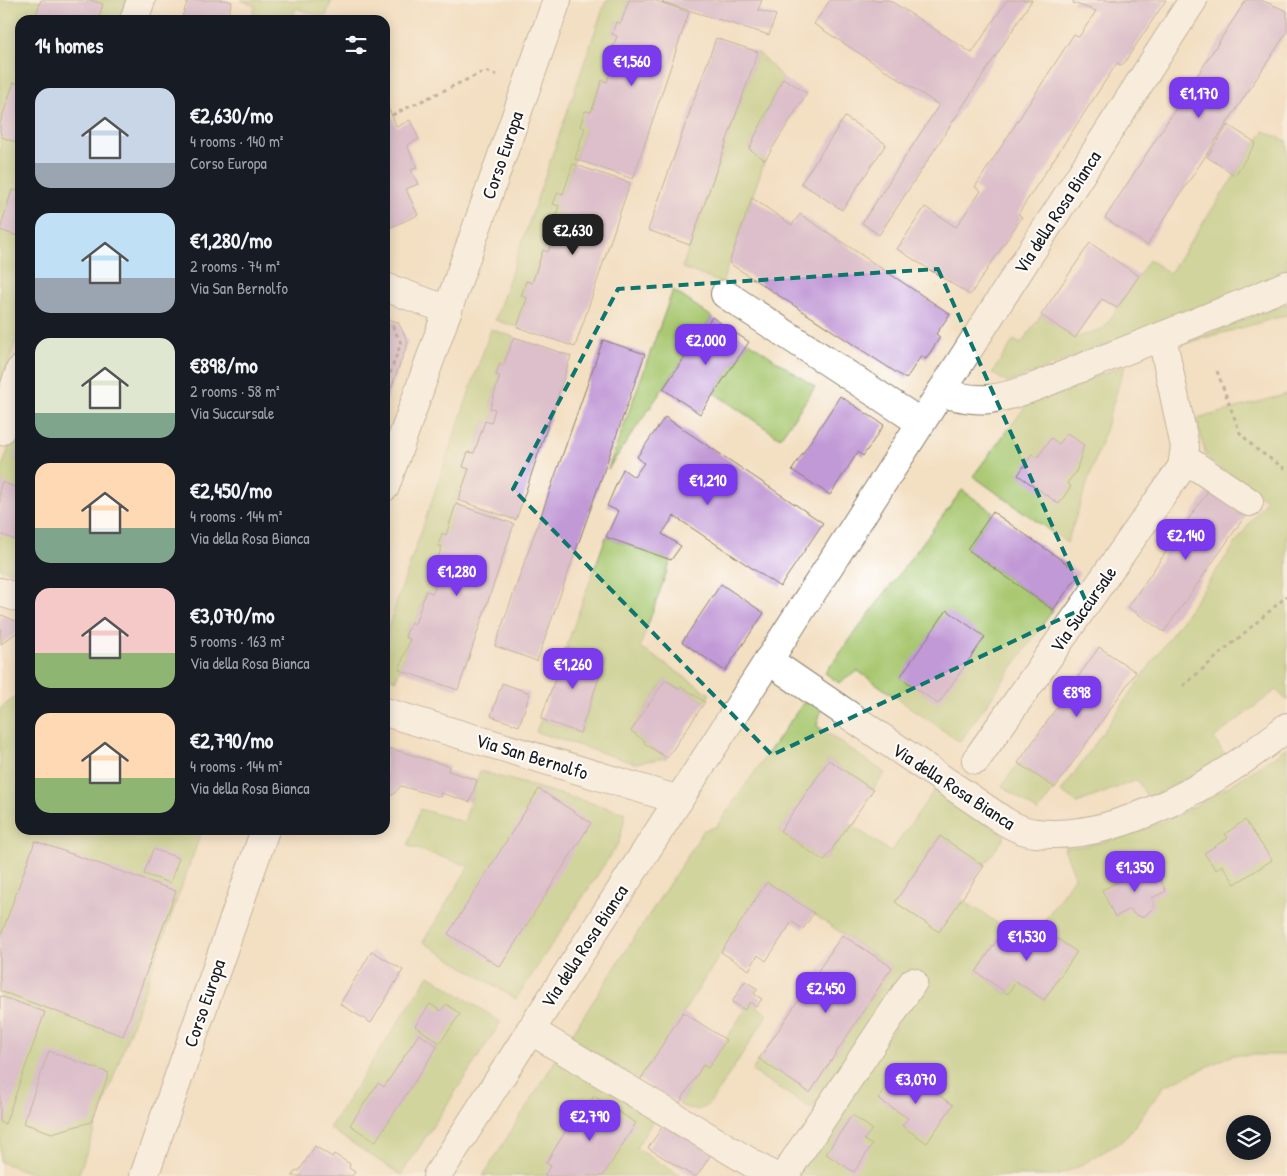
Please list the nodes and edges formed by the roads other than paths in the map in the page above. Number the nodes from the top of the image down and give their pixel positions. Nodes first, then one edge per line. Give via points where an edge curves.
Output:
1 (141, 0) edge
2 (557, 0) edge
3 (1193, 0) edge
4 (136, 15) edge
5 (1287, 285) edge
6 (390, 289) edge
7 (725, 294) dead end
8 (448, 310) junction
9 (1162, 337) junction
10 (15, 385) edge
11 (940, 392) junction
12 (921, 423) junction
13 (0, 431) edge
14 (1184, 458) junction
15 (390, 473) edge
16 (1249, 502) dead end
17 (0, 592) edge
18 (15, 596) edge
19 (768, 660) junction
20 (390, 713) edge
21 (1287, 727) edge
22 (976, 760) dead end
23 (679, 800) junction
24 (263, 835) edge
25 (913, 982) dead end
26 (530, 1030) junction
27 (144, 1176) edge
28 (437, 1176) edge
29 (773, 1176) edge
30 (784, 1176) edge

1 - 4 street
2 - 8 street, Corso Europa
3 - 11 street, Via della Rosa Bianca
5 - 9 street
6 - 8 street
7 - 12 street
8 - 15 street, Corso Europa
9 - 11 street via 1002,397 971,399
9 - 14 street, Via Succursale via 1183,436
10 - 13 street
11 - 12 street, Via della Rosa Bianca
12 - 19 street, Via della Rosa Bianca
14 - 16 street
14 - 22 street, Via Succursale via 1175,479
17 - 18 street
19 - 21 street, Via della Rosa Bianca via 1004,821 1034,833 1068,834 1092,830 1146,813 1209,780
19 - 23 street, Via della Rosa Bianca
20 - 23 street, Via San Bernolfo
23 - 26 street, Via della Rosa Bianca
24 - 27 street, Corso Europa
25 - 30 street
26 - 28 street, Via della Rosa Bianca
26 - 29 street

